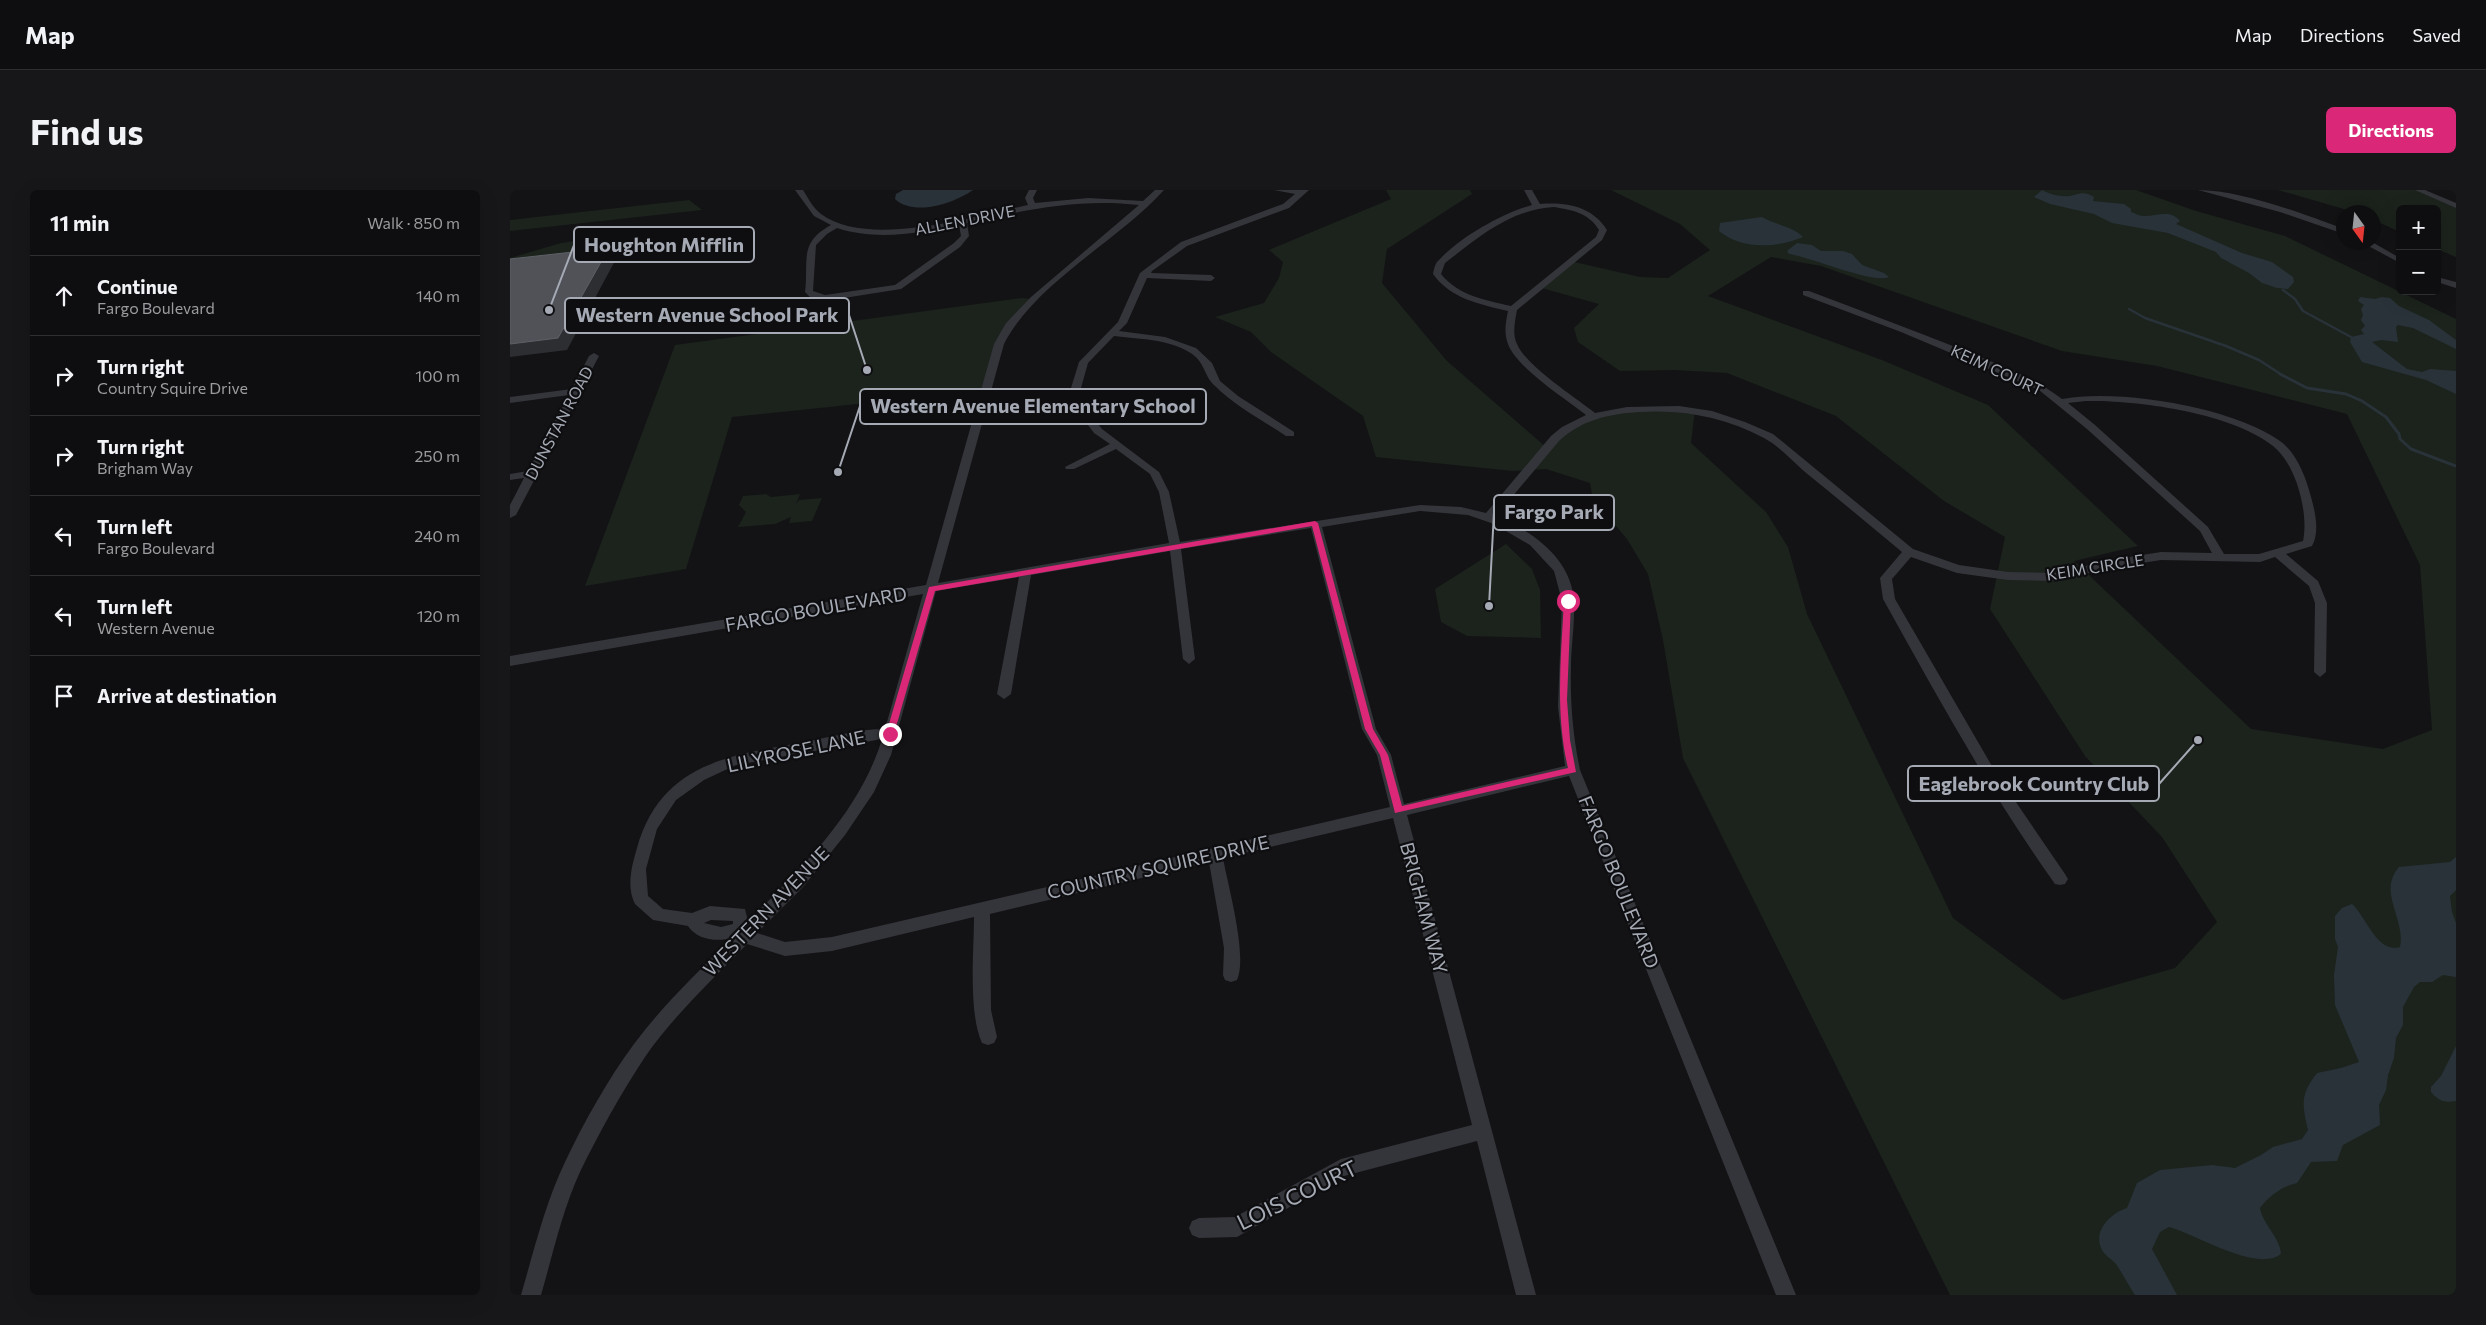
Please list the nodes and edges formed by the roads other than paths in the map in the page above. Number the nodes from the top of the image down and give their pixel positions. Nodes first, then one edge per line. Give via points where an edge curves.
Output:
1 (799, 190) edge
2 (1033, 190) edge
3 (1160, 190) edge
4 (1278, 190) edge
5 (1528, 190) edge
6 (2202, 190) edge
7 (2419, 190) edge
8 (1304, 192) edge
9 (1146, 203) junction
10 (1032, 206) junction
11 (1537, 206) junction
12 (2456, 206) edge
13 (963, 223) junction
14 (837, 225) junction
15 (2336, 229) edge
16 (2380, 250) edge
17 (2396, 259) edge
18 (1143, 275) junction
19 (1211, 278) dead end
20 (2441, 280) edge
21 (2456, 285) edge
22 (1806, 294) dead end
23 (1512, 309) junction
24 (1111, 333) junction
25 (594, 356) dead end
26 (576, 391) junction
27 (510, 400) edge
28 (2060, 402) junction
29 (1594, 417) junction
30 (1290, 434) dead end
31 (1118, 445) junction
32 (1070, 467) dead end
33 (533, 473) junction
34 (510, 476) edge
35 (510, 516) edge
36 (1488, 518) junction
37 (1315, 523) junction
38 (1175, 546) junction
39 (1910, 552) junction
40 (2279, 554) junction
41 (2221, 558) junction
42 (1026, 572) junction
43 (932, 589) junction
44 (1188, 659) dead end
45 (510, 661) edge
46 (2320, 672) dead end
47 (1004, 694) dead end
48 (890, 734) junction
49 (1573, 770) junction
50 (1398, 811) junction
51 (1215, 854) junction
52 (2060, 879) dead end
53 (982, 907) junction
54 (693, 920) dead end
55 (743, 936) junction
56 (1231, 976) dead end
57 (988, 1037) dead end
58 (1482, 1131) junction
59 (1199, 1228) dead end
60 (531, 1295) edge
61 (1526, 1295) edge
62 (1786, 1295) edge

1 - 14 street, ALLEN DRIVE via 819,216
2 - 10 street
3 - 9 street, WESTERN AVENUE
4 - 8 street
5 - 11 street
6 - 15 street via 2283,210
7 - 12 street
8 - 18 street via 1286,206 1184,244
9 - 10 street, ALLEN DRIVE via 1092,200
9 - 43 street, WESTERN AVENUE via 1034,299 1005,333 999,344
10 - 13 street, ALLEN DRIVE
11 - 23 street via 1561,205 1584,211 1598,220 1603,230 1599,238
11 - 23 street via 1518,209 1504,217 1442,262 1437,274 1445,286 1458,294
13 - 14 street, ALLEN DRIVE via 910,231 878,231
13 - 14 street via 965,236 957,245 898,287 825,298 814,296 809,292 812,278 809,250 821,232
16 - 17 street
18 - 19 street
18 - 24 street via 1122,323
20 - 21 street
22 - 28 street, KEIM COURT via 2012,374 2042,388
23 - 29 street via 1509,331 1512,346 1524,360
24 - 30 street via 1165,340 1193,350 1210,365 1216,382
24 - 31 street via 1084,362 1076,388 1084,413 1098,431
25 - 26 street, DUNSTAN ROAD
26 - 27 street
26 - 33 street, DUNSTAN ROAD
28 - 40 street, KEIM CIRCLE via 2088,398 2166,405 2234,422 2277,444 2293,461 2308,504 2312,529 2308,544
28 - 41 street, KEIM COURT via 2204,530
29 - 36 street, KEIM CIRCLE via 1568,428 1550,443
29 - 39 street, KEIM CIRCLE via 1635,410 1695,410 1760,432
31 - 32 street
31 - 38 street via 1154,472 1164,492
33 - 34 street
33 - 35 street, DUNSTAN ROAD
36 - 37 street, FARGO BOULEVARD via 1452,509 1420,508
36 - 49 street, FARGO BOULEVARD via 1527,537 1545,552 1559,569 1565,585 1568,601 1563,700 1566,740
37 - 38 street, FARGO BOULEVARD
37 - 50 street, BRIGHAM WAY via 1369,729 1384,755
38 - 42 street, FARGO BOULEVARD
38 - 44 street
39 - 41 street, KEIM CIRCLE via 1957,569 2018,576 2056,576 2161,556
39 - 52 street via 1886,578 1889,599 1985,770
40 - 41 street, KEIM CIRCLE via 2260,558
40 - 46 street via 2314,584 2319,597
42 - 43 street, FARGO BOULEVARD
42 - 47 street
43 - 45 street, FARGO BOULEVARD
43 - 48 street, WESTERN AVENUE
48 - 54 street, LILYROSE LANE via 733,760 699,776 671,796 650,827 638,869 640,899 659,916
48 - 55 street, WESTERN AVENUE via 867,792 840,832 798,882
49 - 50 street, COUNTRY SQUIRE DRIVE
49 - 62 street, FARGO BOULEVARD
50 - 51 street, COUNTRY SQUIRE DRIVE
50 - 58 street, BRIGHAM WAY
51 - 53 street, COUNTRY SQUIRE DRIVE
51 - 56 street via 1232,948
53 - 55 street, COUNTRY SQUIRE DRIVE via 832,944 785,949
53 - 57 street via 983,1010
55 - 60 street, WESTERN AVENUE via 681,1000 640,1050 609,1099 572,1168 557,1206
58 - 59 street, LOIS COURT via 1341,1168 1237,1227
58 - 61 street, BRIGHAM WAY

